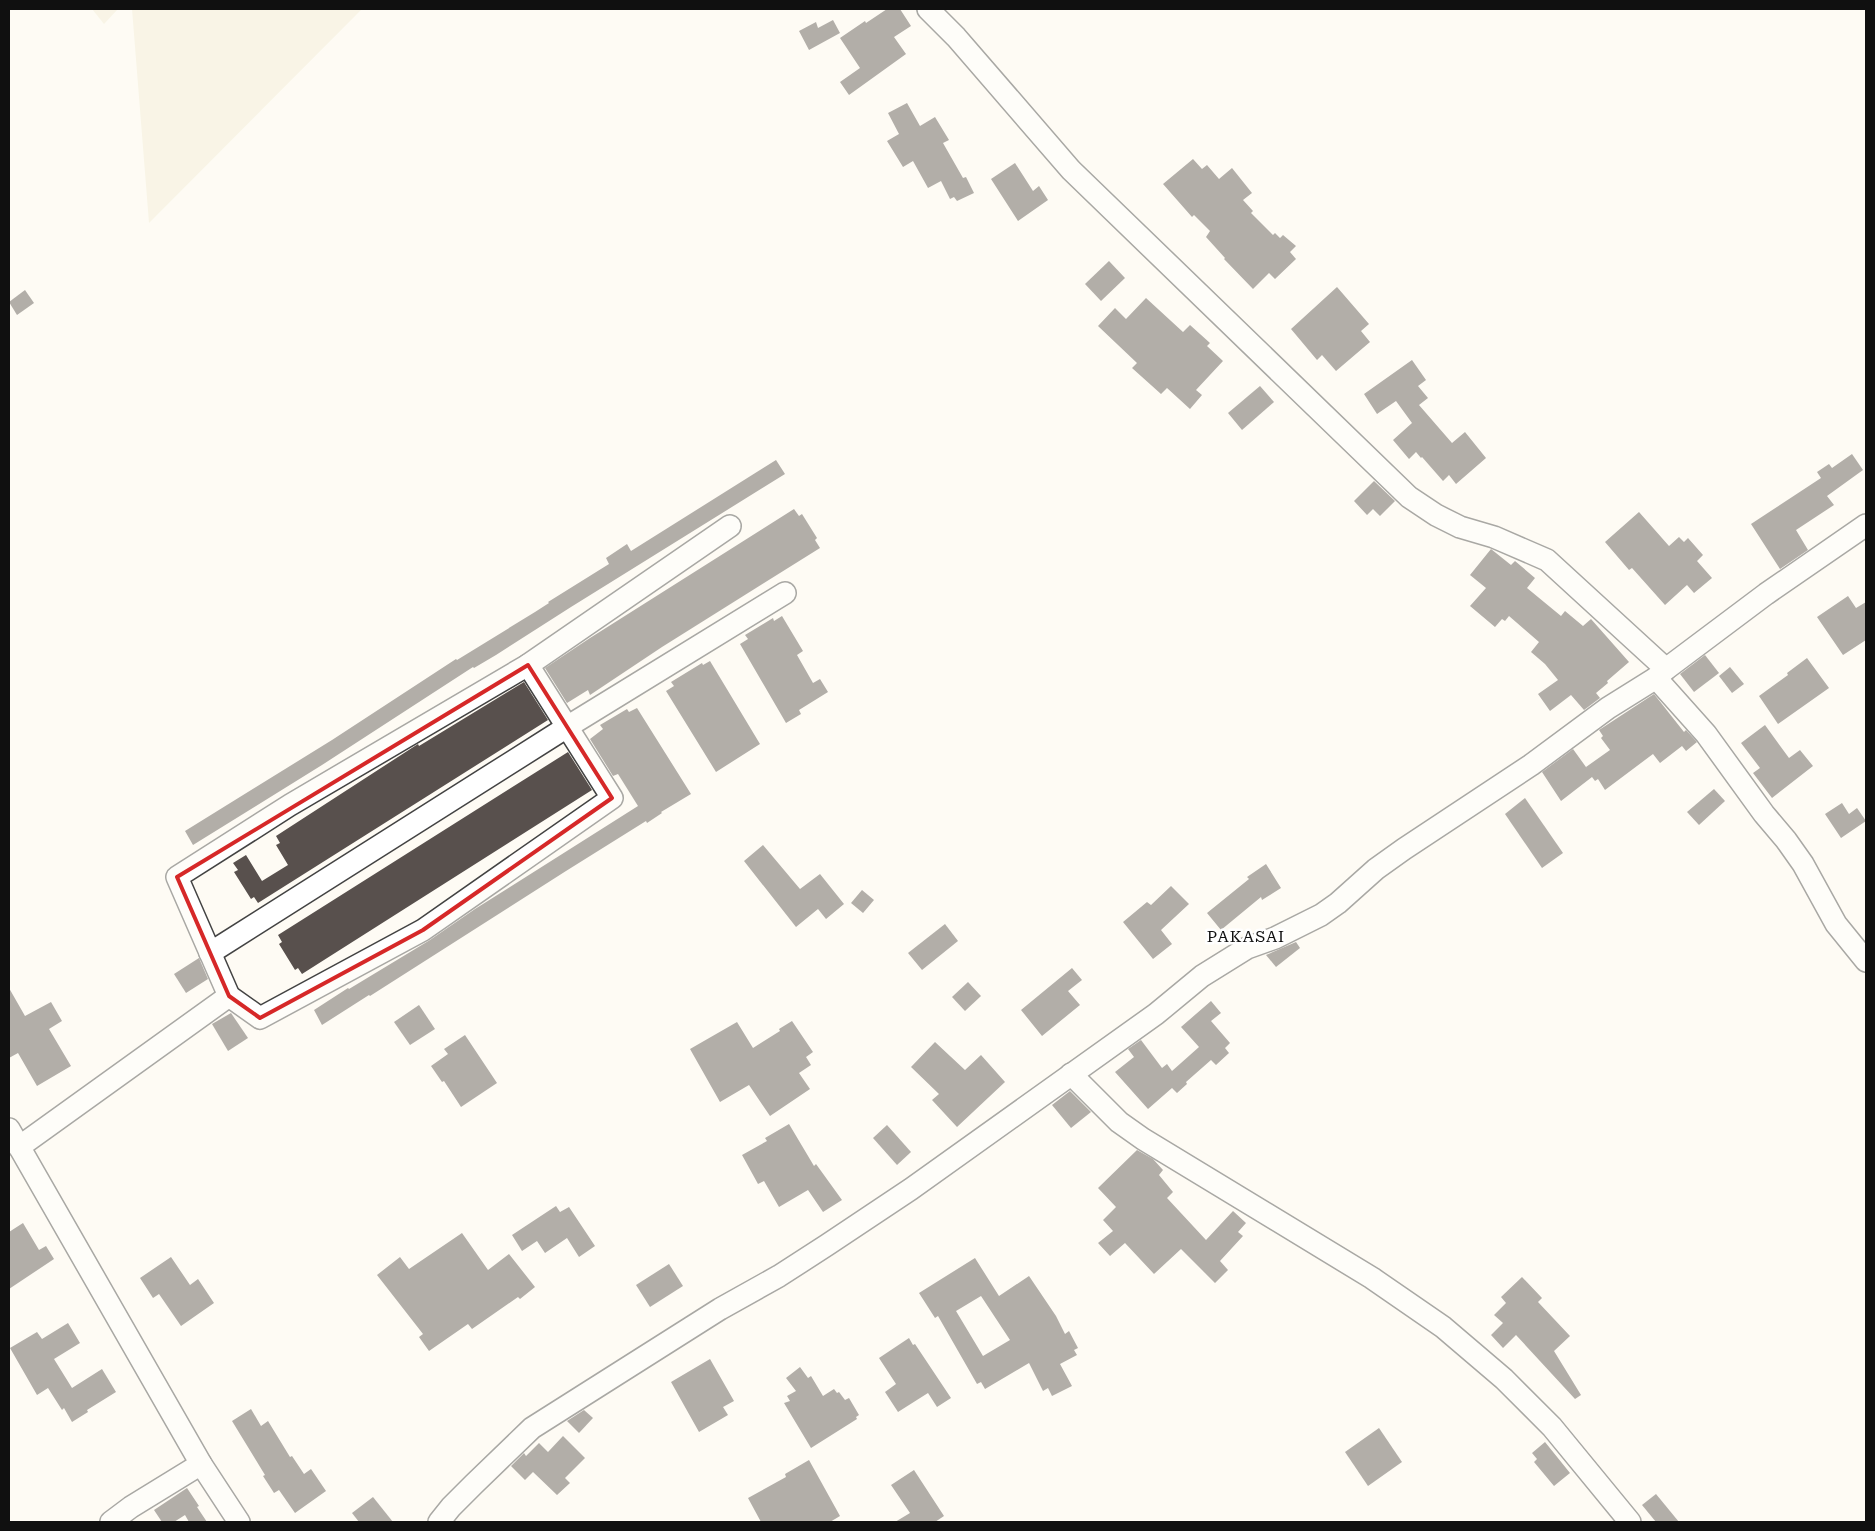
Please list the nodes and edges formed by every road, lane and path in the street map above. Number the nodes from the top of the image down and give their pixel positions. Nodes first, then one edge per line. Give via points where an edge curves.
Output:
1 (928, 9) edge
2 (1866, 525) edge
3 (730, 526) dead end
4 (785, 593) dead end
5 (528, 665) junction
6 (1661, 674) junction
7 (567, 727) junction
8 (210, 953) junction
9 (1866, 961) edge
10 (229, 996) junction
11 (1071, 1074) junction
12 (14, 1138) edge
13 (201, 1464) junction
14 (112, 1522) edge
15 (239, 1522) edge
16 (439, 1522) edge
17 (1630, 1522) edge

1 - 6 street via 1071,170 1409,497 1460,527 1494,537 1547,560
2 - 6 street via 1766,594
3 - 5 street
4 - 7 street
5 - 7 street
5 - 8 street via 290,805 177,877
6 - 9 street via 1786,840 1836,924
6 - 11 street via 1404,849 1321,915 1247,948 1215,967 1156,1014
7 - 8 street
7 - 10 street via 612,798 423,930 260,1018
8 - 10 street
10 - 12 street
11 - 16 street via 911,1189 779,1276 712,1314 532,1428
11 - 17 street via 1119,1122 1143,1139 1372,1278 1443,1327 1504,1379 1552,1427
12 - 13 street
13 - 14 street
13 - 15 street

